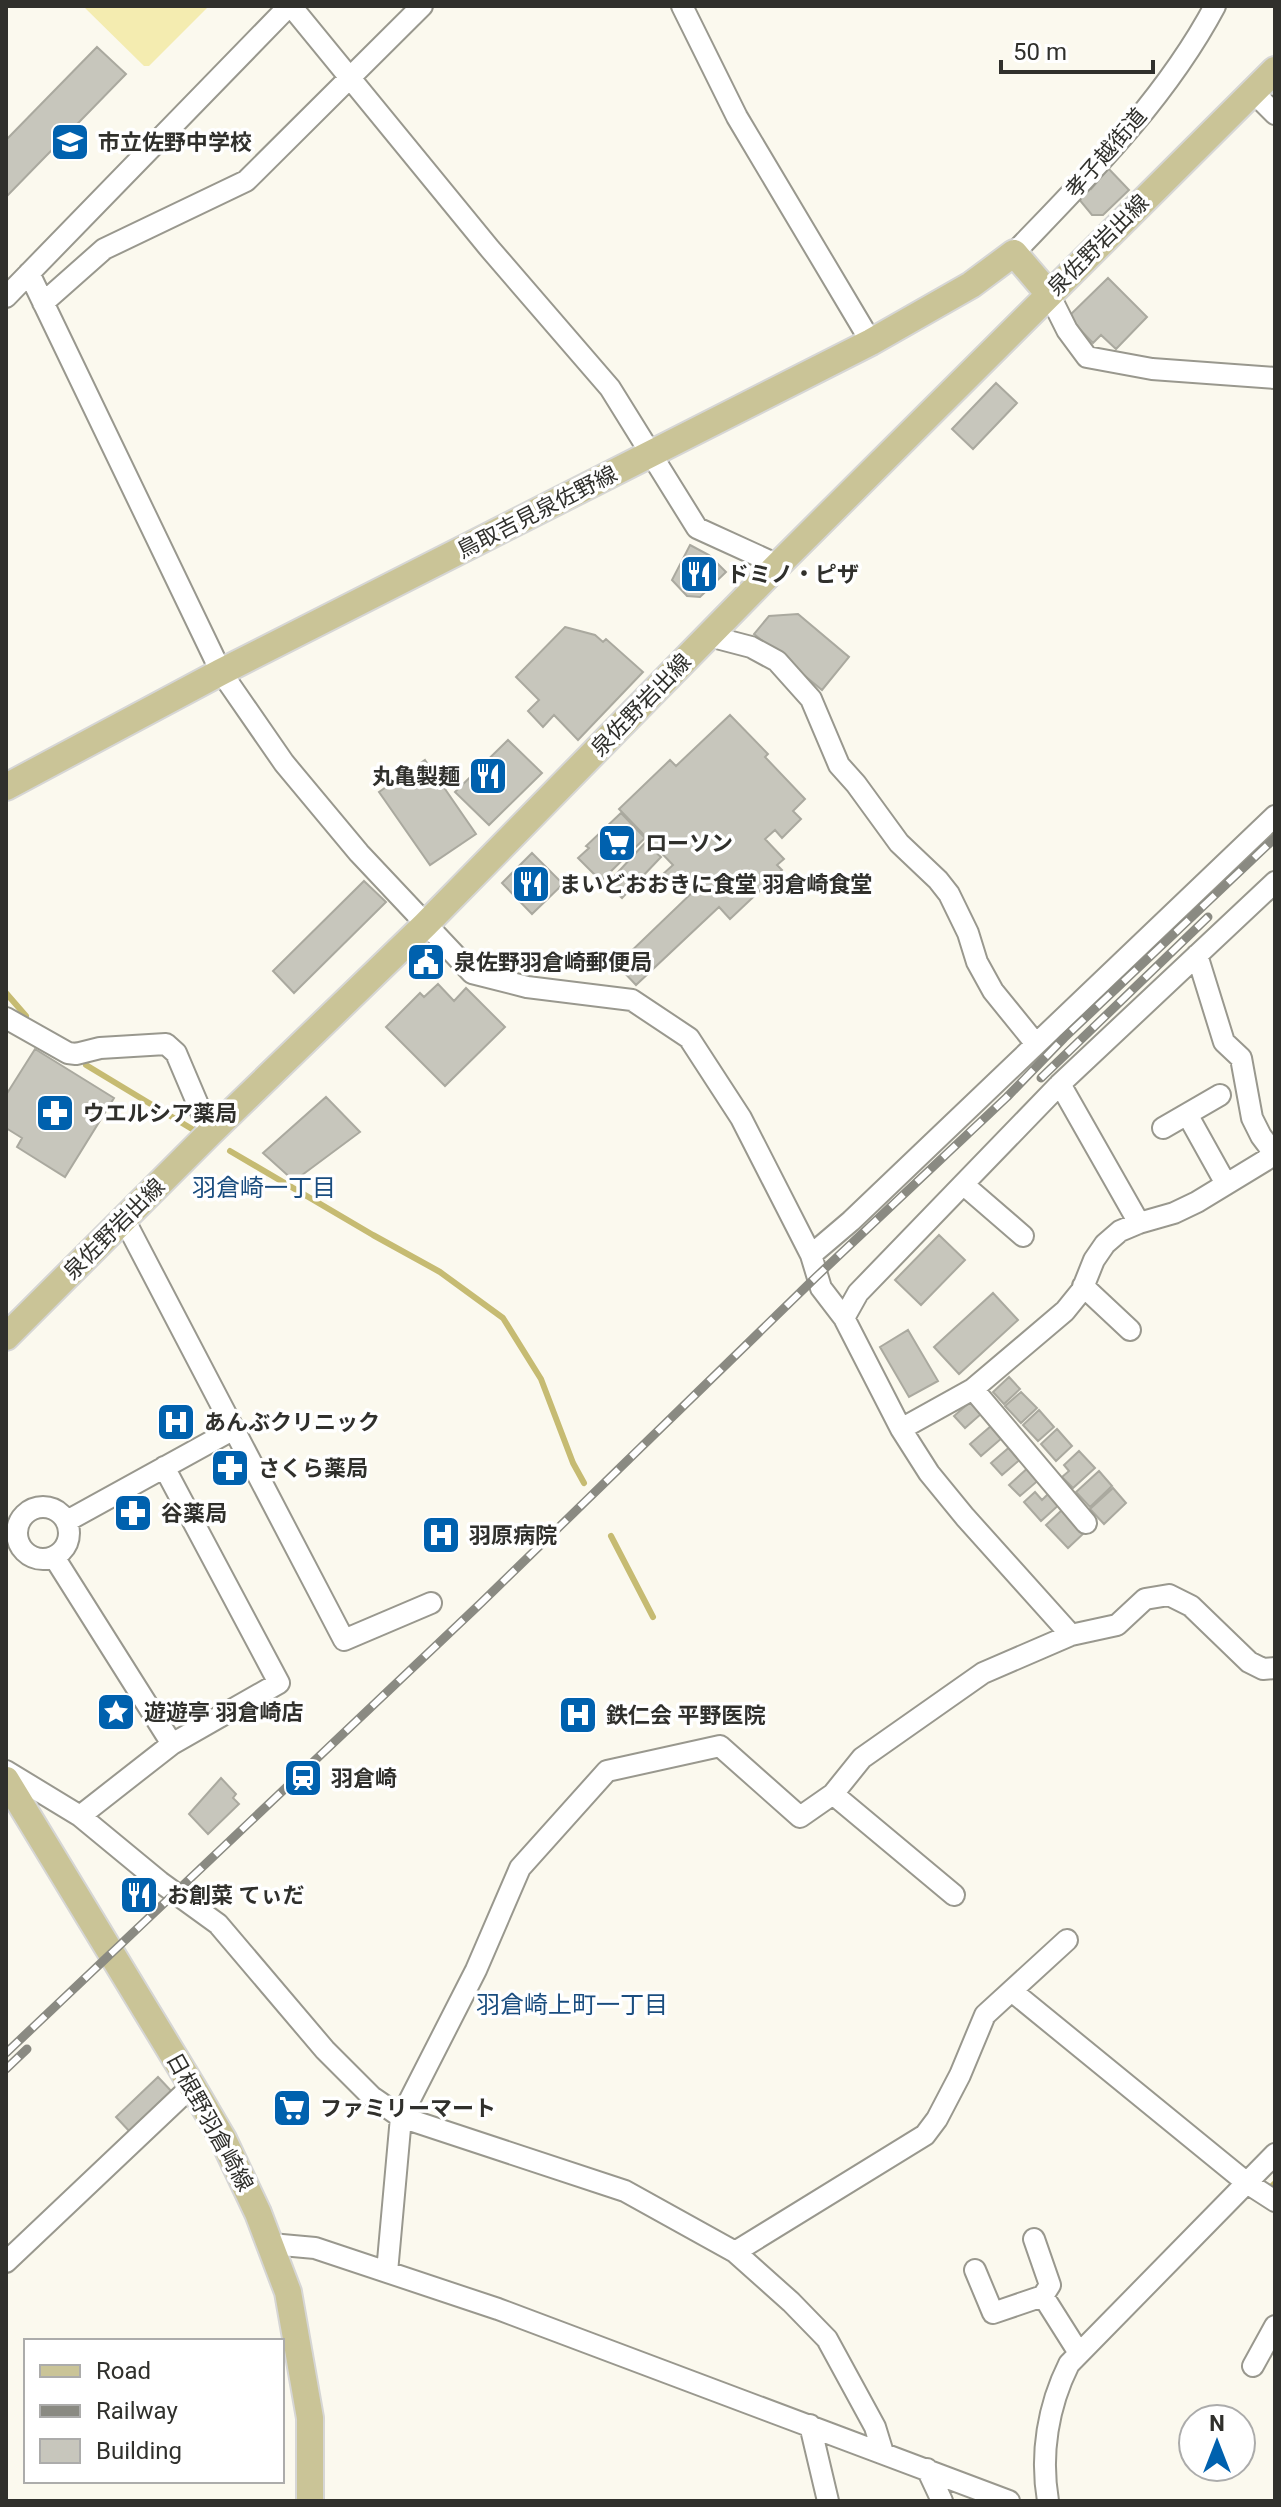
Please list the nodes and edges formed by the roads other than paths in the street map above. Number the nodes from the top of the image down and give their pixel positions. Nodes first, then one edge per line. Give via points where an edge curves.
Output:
1 (290, 6) edge
2 (422, 6) edge
3 (682, 6) edge
4 (1215, 6) edge
5 (1275, 70) edge
6 (349, 77) junction
7 (1253, 92) junction
8 (1275, 114) edge
9 (1014, 253) junction
10 (29, 273) junction
11 (1049, 294) junction
12 (6, 297) edge
13 (43, 303) junction
14 (871, 342) junction
15 (1275, 378) edge
16 (650, 454) junction
17 (778, 565) junction
18 (709, 636) junction
19 (221, 672) junction
20 (6, 787) edge
21 (1275, 816) edge
22 (1275, 882) edge
23 (425, 925) junction
24 (1197, 955) junction
25 (6, 1018) edge
26 (1036, 1044) junction
27 (1060, 1084) junction
28 (1220, 1095) dead end
29 (1187, 1114) junction
30 (1163, 1128) dead end
31 (210, 1133) junction
32 (1274, 1151) edge
33 (1226, 1184) junction
34 (964, 1185) junction
35 (124, 1219) junction
36 (1139, 1223) junction
37 (1023, 1236) dead end
38 (811, 1255) junction
39 (1083, 1286) junction
40 (844, 1318) junction
41 (1130, 1330) dead end
42 (6, 1337) edge
43 (973, 1389) junction
44 (234, 1429) junction
45 (901, 1429) junction
46 (164, 1467) junction
47 (14, 1513) edge
48 (67, 1521) junction
49 (1086, 1523) dead end
50 (13, 1550) edge
51 (54, 1557) junction
52 (431, 1603) dead end
53 (1071, 1635) junction
54 (1275, 1668) edge
55 (172, 1744) junction
56 (6, 1771) edge
57 (6, 1780) edge
58 (833, 1794) junction
59 (80, 1816) junction
60 (954, 1895) dead end
61 (1067, 1940) dead end
62 (1013, 1992) junction
63 (192, 2086) junction
64 (401, 2117) junction
65 (1275, 2154) edge
66 (1247, 2183) junction
67 (1275, 2201) edge
68 (1034, 2239) dead end
69 (271, 2244) junction
70 (735, 2252) junction
71 (6, 2262) edge
72 (975, 2270) dead end
73 (387, 2272) junction
74 (1043, 2296) junction
75 (1275, 2326) edge
76 (1079, 2353) junction
77 (1253, 2366) dead end
78 (810, 2425) junction
79 (883, 2453) junction
80 (927, 2469) junction
81 (310, 2501) edge
82 (828, 2501) edge
83 (942, 2501) edge
84 (1009, 2501) edge
85 (1036, 2501) edge
86 (1048, 2501) edge

1 - 6 street
1 - 10 street
2 - 6 street
3 - 14 street via 737,117
4 - 9 street, 孝子越街道 via 1194,45 1112,152
5 - 7 main road, 泉佐野岩出線
6 - 13 street via 246,181 104,249
6 - 16 street via 610,388
7 - 8 street
7 - 11 main road, 泉佐野岩出線
9 - 11 main road
9 - 14 main road, 鳥取吉見泉佐野線 via 971,285
10 - 12 street
10 - 13 street
11 - 15 street via 1087,357 1152,369
11 - 17 main road, 泉佐野岩出線
13 - 19 street
14 - 16 main road, 鳥取吉見泉佐野線
16 - 17 street via 697,528
16 - 19 main road, 鳥取吉見泉佐野線
17 - 18 main road, 泉佐野岩出線
18 - 23 main road, 泉佐野岩出線
18 - 26 street via 751,647 777,661 811,699 839,765 899,843 949,894 993,991
19 - 20 main road, 鳥取吉見泉佐野線
19 - 23 street via 284,763
21 - 26 street
22 - 24 street
23 - 31 main road, 泉佐野岩出線
23 - 38 street via 472,973 527,987 632,1000 689,1038 741,1118
24 - 27 street
24 - 32 street via 1224,1042 1241,1058 1252,1118
25 - 31 street via 68,1053 166,1044 176,1053
26 - 38 street
27 - 34 street
27 - 36 street
28 - 29 street
29 - 30 street
29 - 33 street
31 - 35 main road, 泉佐野岩出線
32 - 33 street
33 - 36 street via 1174,1213
34 - 37 street
34 - 40 street via 858,1293
35 - 42 main road, 泉佐野岩出線
35 - 44 street
36 - 39 street via 1105,1244
38 - 40 street via 821,1288
39 - 41 street
39 - 43 street via 1065,1311
40 - 45 street
43 - 45 street
43 - 49 street
44 - 46 street
44 - 52 street via 344,1640
45 - 53 street via 965,1517
46 - 48 street
46 - 55 street via 279,1683
47 - 48 street via 45,1506
47 - 50 street
48 - 51 street via 69,1538
50 - 51 street via 37,1559
51 - 55 street
53 - 54 street via 1117,1625 1145,1599 1169,1595 1191,1606 1249,1662
53 - 58 street via 983,1673 862,1758
55 - 59 street
56 - 59 street
57 - 63 main road, 日根野羽倉崎線
58 - 60 street
58 - 64 street via 800,1817 720,1746 607,1771 520,1868 476,1970
59 - 64 street via 218,1924 325,2050 372,2097
61 - 62 street
62 - 66 street
62 - 70 street via 985,2015 960,2075 925,2135
63 - 69 main road, 日根野羽倉崎線 via 223,2139
63 - 71 street
64 - 70 street via 625,2191
64 - 73 street
65 - 66 street
66 - 67 street
66 - 76 street
68 - 74 street via 1050,2285
69 - 73 street via 315,2248
69 - 81 main road, 日根野羽倉崎線 via 288,2292 310,2418
70 - 79 street via 827,2339 875,2427
72 - 74 street via 993,2313
73 - 78 street
74 - 76 street
75 - 77 street
76 - 86 street via 1069,2364 1050,2412 1044,2471
78 - 79 street
78 - 82 street
79 - 80 street
80 - 83 street
80 - 84 street
85 - 86 street

